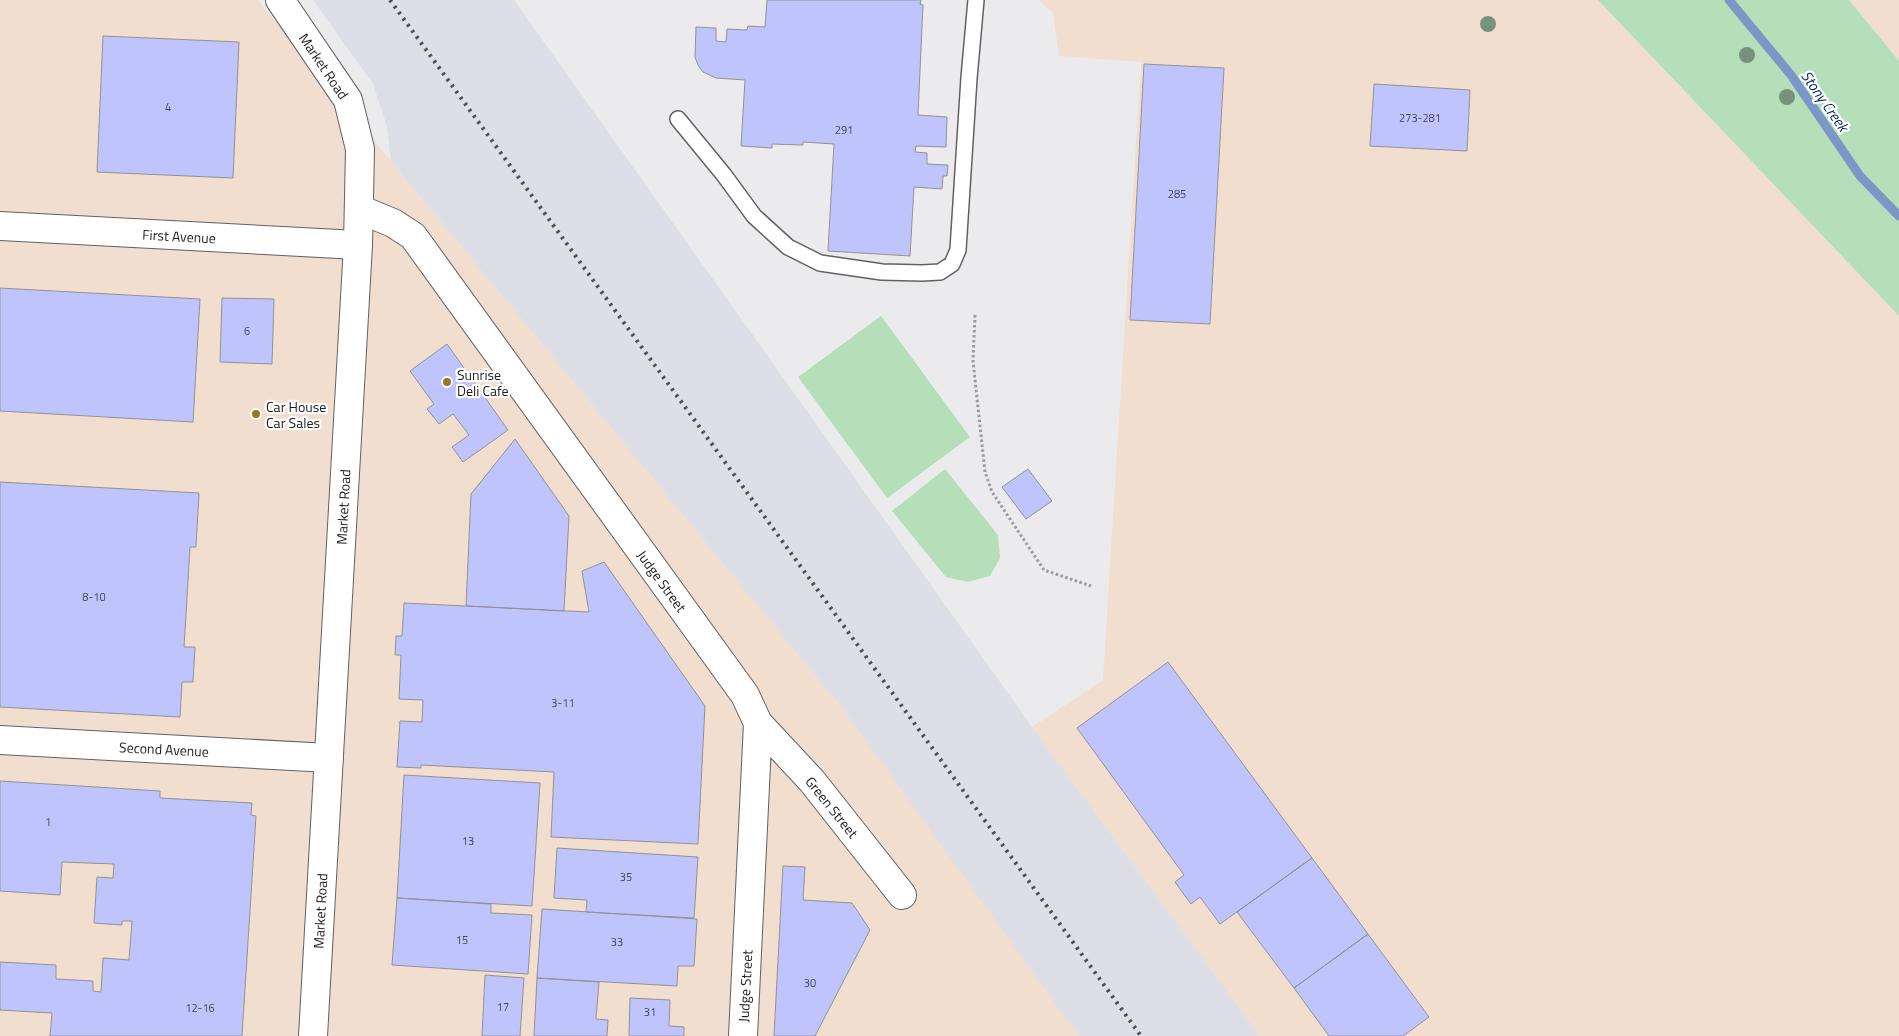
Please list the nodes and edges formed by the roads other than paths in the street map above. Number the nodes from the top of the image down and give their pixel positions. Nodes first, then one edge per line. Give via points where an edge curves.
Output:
1 (280, 0) edge
2 (976, 0) edge
3 (678, 119) dead end
4 (360, 209) junction
5 (0, 226) edge
6 (358, 245) junction
7 (758, 723) junction
8 (0, 740) edge
9 (329, 758) junction
10 (902, 895) dead end
11 (313, 1036) edge
12 (743, 1036) edge

1 - 4 street, Market Road via 348,100 360,149
2 - 3 lane via 958,250 952,264 940,272 882,272 820,263 788,247 754,216
4 - 6 street, Market Road
4 - 7 street, Judge Street via 393,223 413,236 745,695
5 - 6 street, First Avenue
6 - 9 street, Market Road
7 - 10 street, Green Street via 812,781
7 - 12 street, Judge Street
8 - 9 street, Second Avenue
9 - 11 street, Market Road

